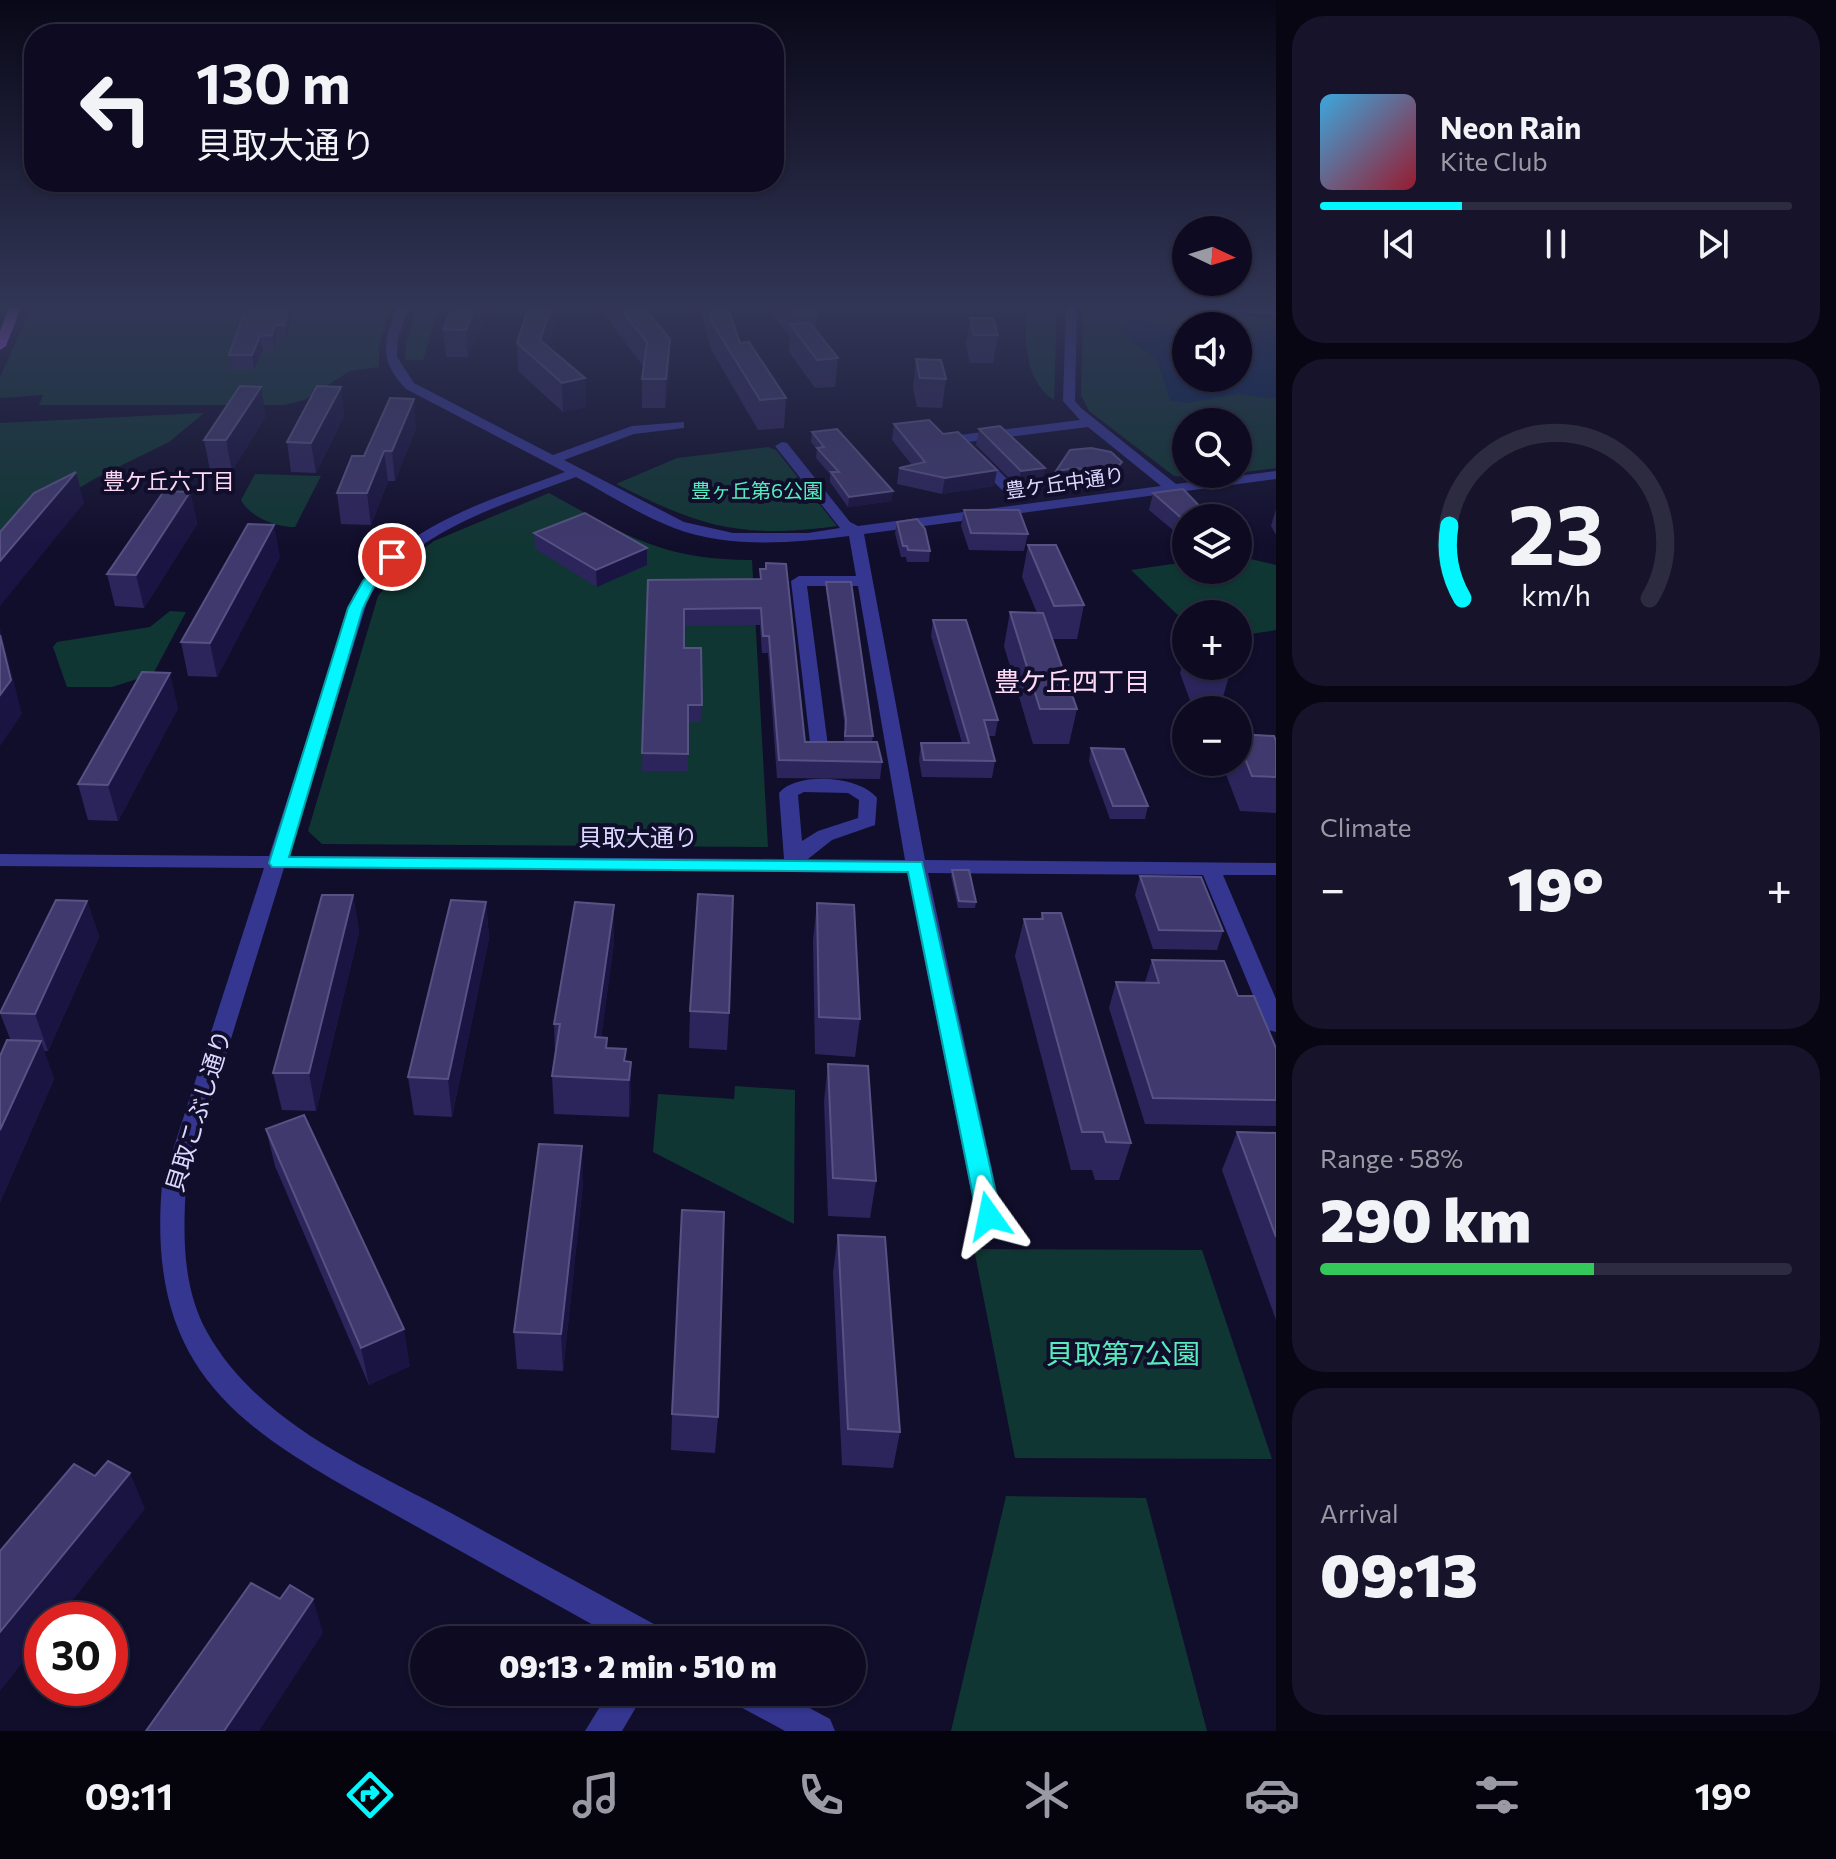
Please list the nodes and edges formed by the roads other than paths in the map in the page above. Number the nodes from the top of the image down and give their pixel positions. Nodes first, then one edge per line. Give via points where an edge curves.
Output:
1 (411, 386) edge
2 (1067, 386) edge
3 (1091, 423) junction
4 (672, 428) dead end
5 (782, 446) dead end
6 (551, 460) junction
7 (574, 473) junction
8 (1276, 475) edge
9 (1008, 488) dead end
10 (1174, 489) junction
11 (856, 531) junction
12 (865, 581) junction
13 (850, 752) edge
14 (0, 860) edge
15 (278, 863) junction
16 (794, 865) junction
17 (916, 866) junction
18 (1211, 868) junction
19 (1276, 869) edge
20 (1276, 1024) edge
21 (989, 1216) dead end
22 (626, 1626) edge
23 (619, 1706) edge
24 (772, 1706) edge
25 (602, 1731) edge
26 (818, 1731) edge

1 - 6 street, 豊ケ丘中通り
2 - 3 street via 1076,411
3 - 9 street via 954,435
3 - 10 street
4 - 6 street via 614,432
5 - 11 street via 845,525
6 - 7 street, 豊ケ丘中通り
7 - 11 street, 豊ケ丘中通り via 663,518 714,534 783,539
7 - 15 street, 貝取こぶし通り via 431,532 392,557 368,584 355,608
8 - 10 street, 豊ケ丘中通り
10 - 11 street, 豊ケ丘中通り
11 - 12 street
12 - 13 street via 799,581 820,751
12 - 17 street via 888,752
14 - 15 street, 貝取大通り
15 - 16 street, 貝取大通り
15 - 22 street, 貝取こぶし通り via 174,1184 168,1226 183,1315 204,1358 269,1426
16 - 16 street via 788,793 801,786 861,791 868,798 868,821 805,846
16 - 17 street, 貝取大通り
17 - 18 street, 貝取大通り
17 - 21 street
18 - 19 street, 貝取大通り
18 - 20 street
23 - 25 street
24 - 26 street

